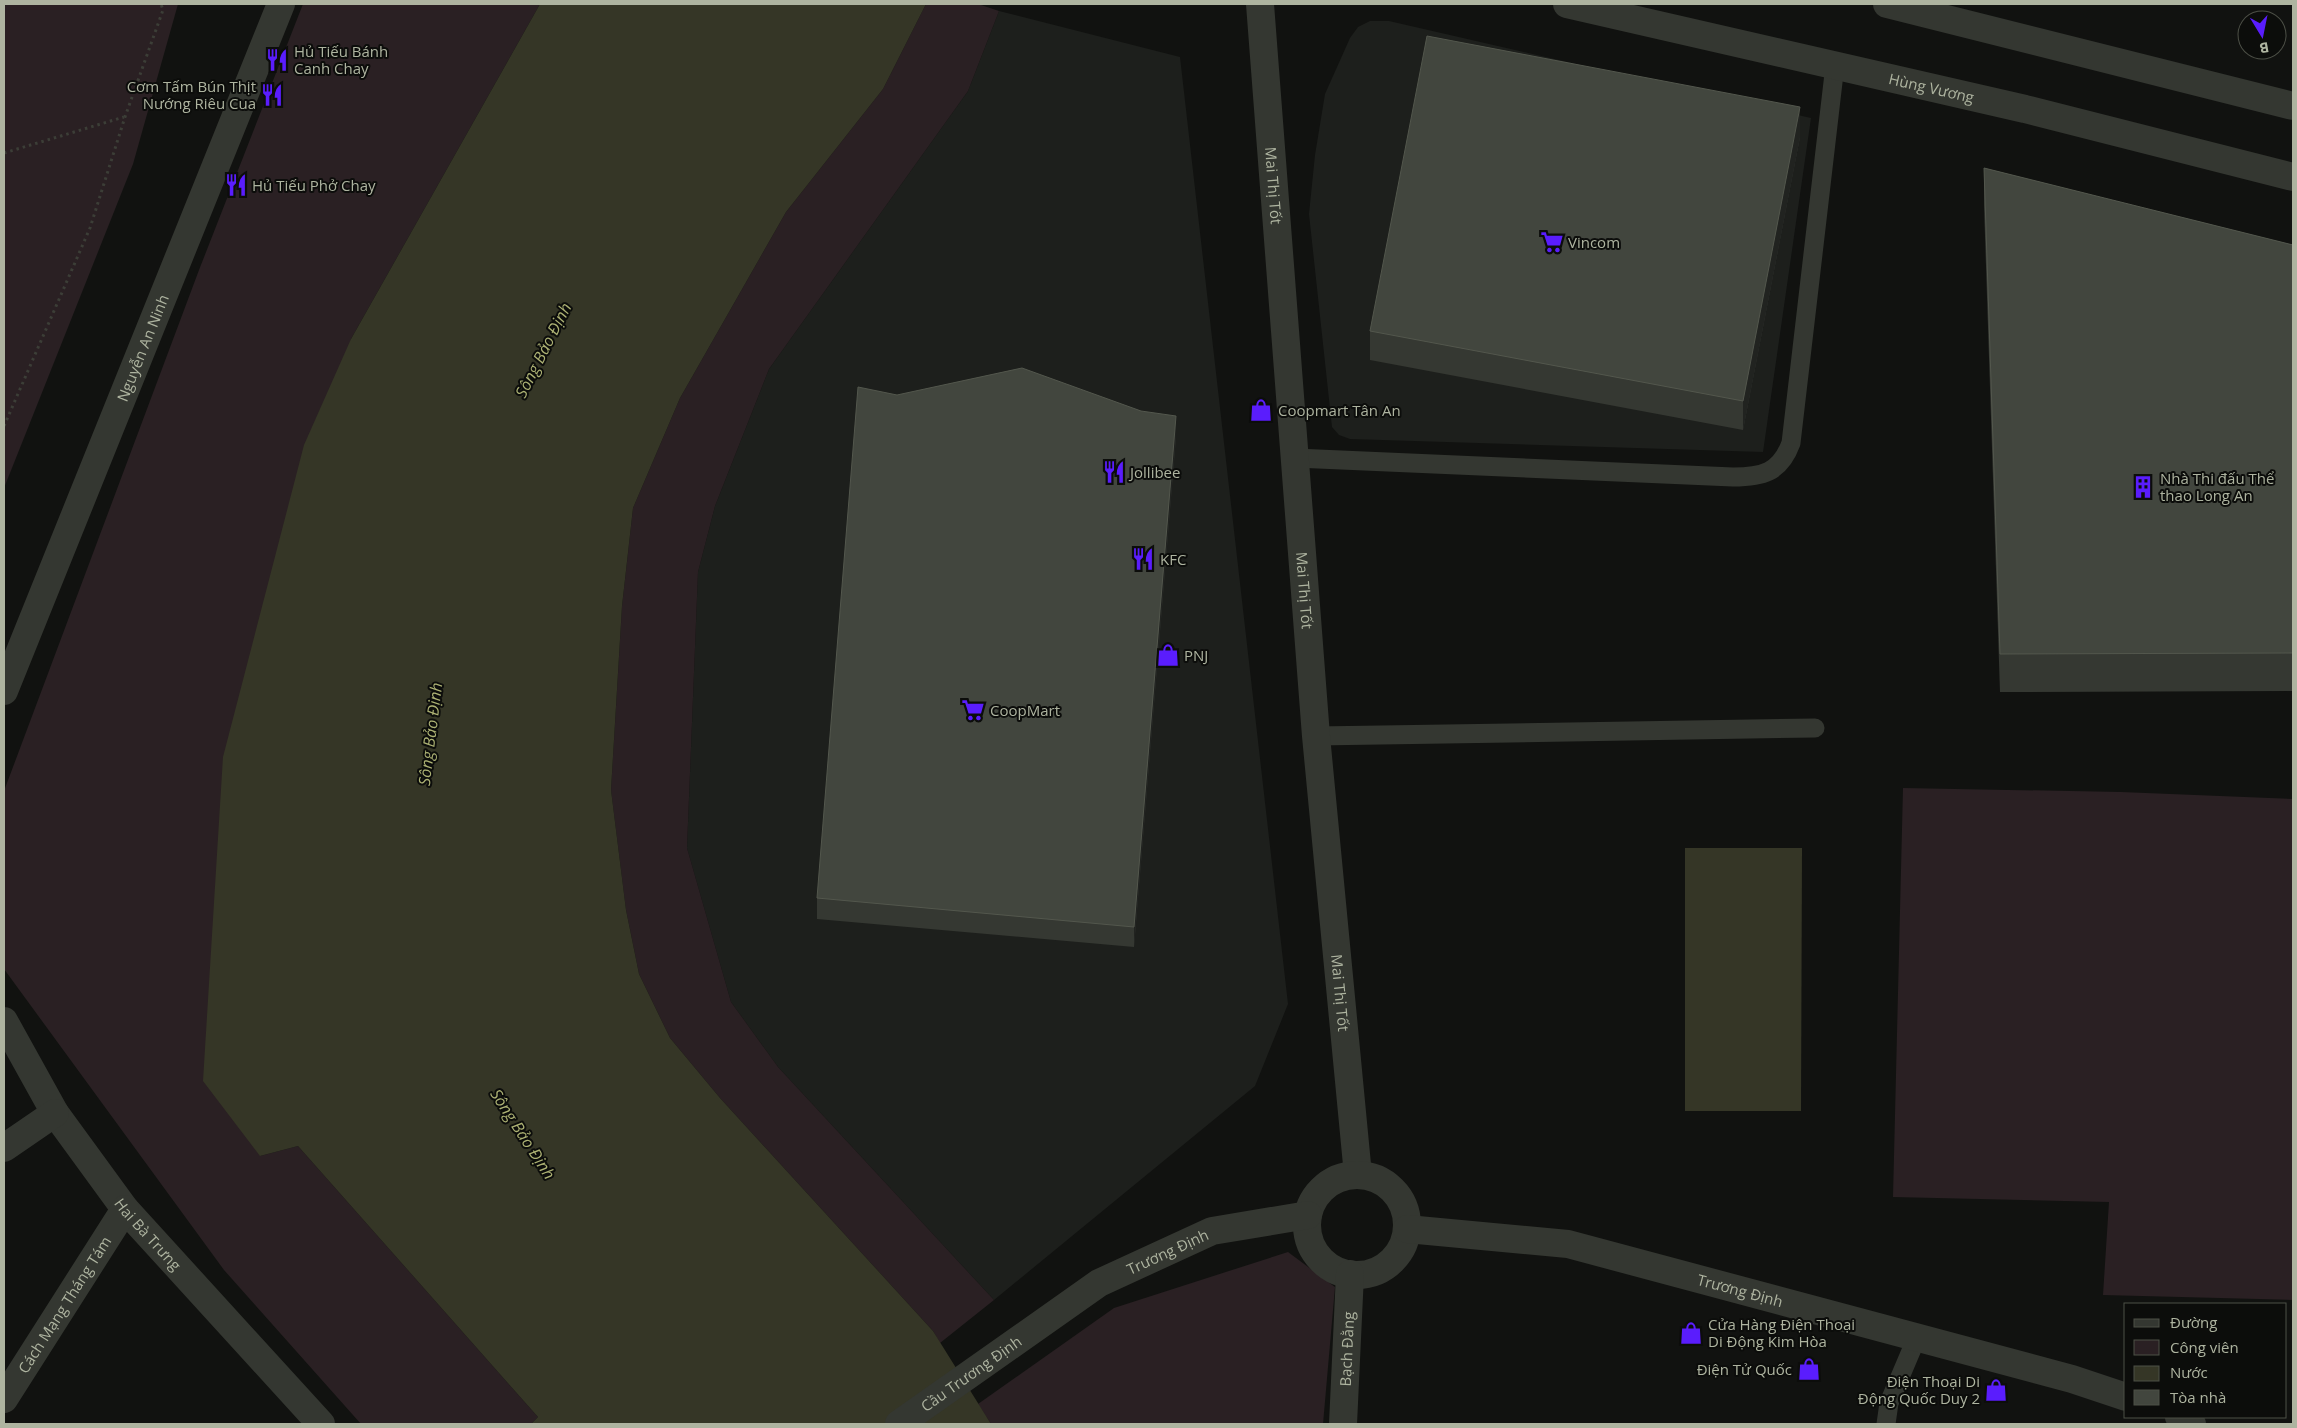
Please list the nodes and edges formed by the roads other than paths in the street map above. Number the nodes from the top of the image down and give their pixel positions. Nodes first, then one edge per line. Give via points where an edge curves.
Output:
1 (281, 4) edge
2 (1260, 4) edge
3 (1567, 4) edge
4 (1887, 4) edge
5 (1835, 66) junction
6 (2293, 106) edge
7 (2293, 177) edge
8 (1295, 458) junction
9 (4, 691) edge
10 (1815, 728) dead end
11 (1316, 736) junction
12 (4, 1022) edge
13 (54, 1113) junction
14 (4, 1148) edge
15 (1358, 1175) junction
16 (125, 1208) junction
17 (1308, 1215) junction
18 (1407, 1229) junction
19 (1350, 1274) junction
20 (1041, 1324) joint
21 (1917, 1337) junction
22 (2124, 1396) edge
23 (4, 1399) edge
24 (2181, 1418) edge
25 (320, 1424) edge
26 (899, 1424) edge
27 (1343, 1424) edge
28 (1886, 1424) edge
29 (2192, 1424) edge

1 - 9 street, Nguyễn An Ninh
2 - 8 street, Mai Thị Tốt
3 - 5 street, Hùng Vương
4 - 6 street
5 - 7 street, Hùng Vương
5 - 8 lane via 1792,443 1780,465 1750,477 1732,477
8 - 11 street, Mai Thị Tốt
10 - 11 lane
11 - 15 street, Mai Thị Tốt
12 - 13 street, Hai Bà Trưng
13 - 14 street
13 - 16 street, Hai Bà Trưng
15 - 17 street via 1341,1178 1326,1186 1314,1199
15 - 18 street via 1374,1178 1389,1186 1400,1198 1406,1213
16 - 23 street, Cách Mạng Tháng Tám
16 - 25 street, Hai Bà Trưng
17 - 19 street via 1307,1231 1321,1260 1334,1270
17 - 20 street, Trương Định via 1212,1231 1099,1283
18 - 19 street via 1403,1245 1381,1269 1366,1274
18 - 21 street, Trương Định via 1568,1244
19 - 27 street, Bạch Đằng
20 - 26 street, Cầu Trương Định
21 - 22 street, Trương Định
21 - 28 lane via 1889,1403
24 - 29 street

